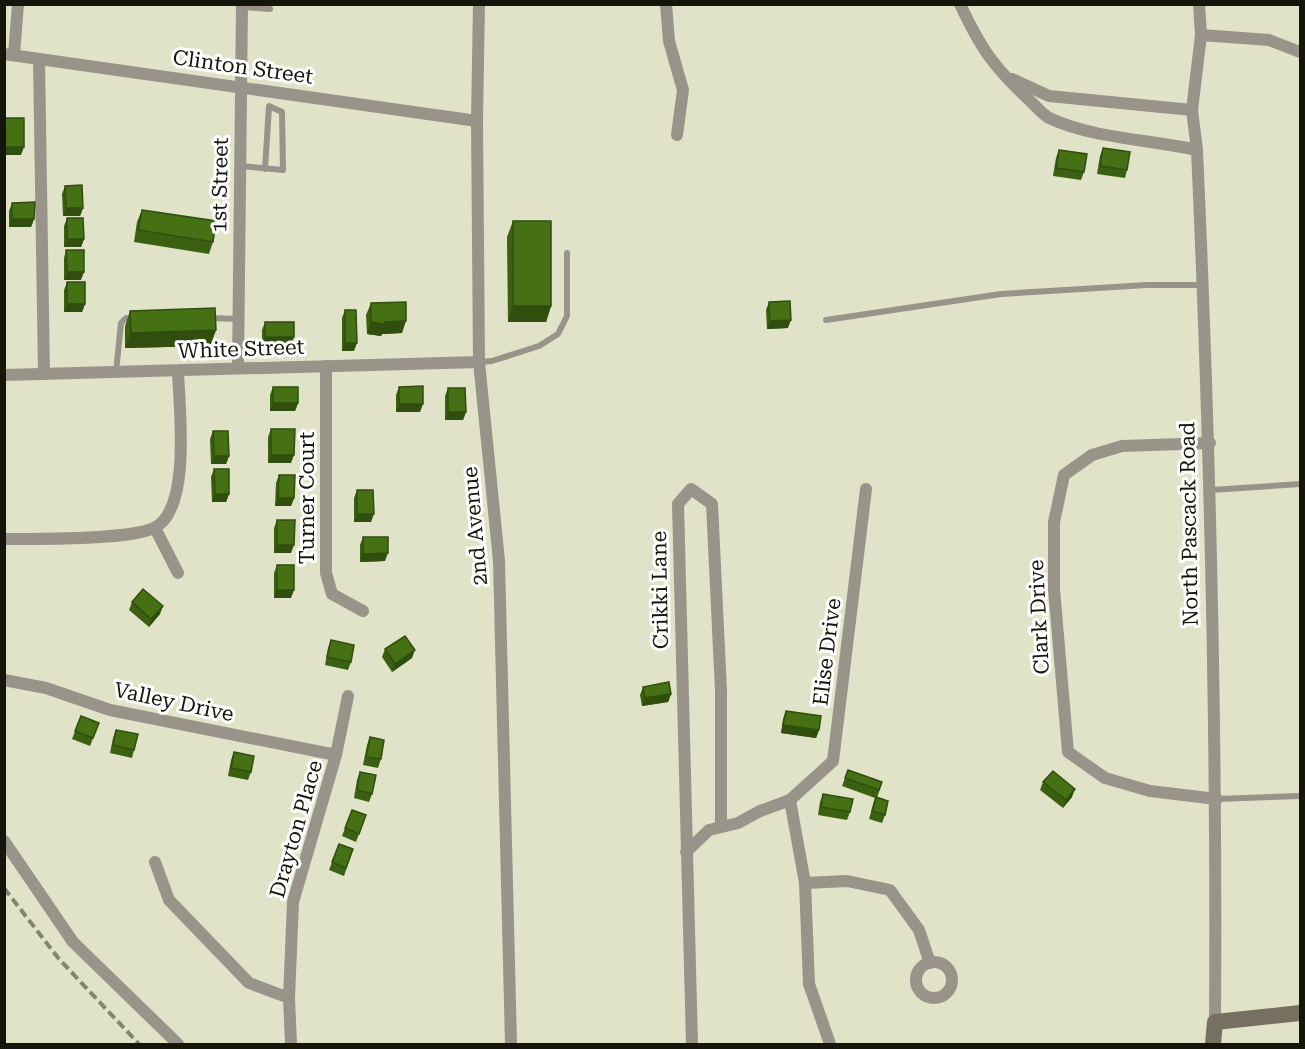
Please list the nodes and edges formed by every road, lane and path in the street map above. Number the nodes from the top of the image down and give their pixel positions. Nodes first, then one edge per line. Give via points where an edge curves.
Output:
1 (18, 4) edge
2 (479, 4) edge
3 (666, 4) edge
4 (960, 4) edge
5 (1199, 4) edge
6 (242, 6) edge
7 (270, 9) dead end
8 (1201, 35) junction
9 (1300, 52) edge
10 (9, 54) edge
11 (39, 59) junction
12 (1000, 73) junction
13 (242, 87) junction
14 (1192, 110) junction
15 (477, 120) junction
16 (677, 135) dead end
17 (1197, 150) junction
18 (240, 166) junction
19 (265, 169) junction
20 (567, 253) dead end
21 (1203, 285) junction
22 (137, 318) edge
23 (202, 318) edge
24 (238, 319) junction
25 (826, 320) dead end
26 (479, 362) junction
27 (326, 366) junction
28 (238, 367) junction
29 (178, 372) junction
30 (116, 373) junction
31 (44, 374) junction
32 (4, 375) edge
33 (1210, 443) junction
34 (1300, 484) edge
35 (866, 489) dead end
36 (1211, 490) junction
37 (155, 528) junction
38 (4, 539) edge
39 (178, 573) dead end
40 (363, 611) dead end
41 (4, 680) edge
42 (348, 696) dead end
43 (336, 755) junction
44 (1300, 796) edge
45 (1217, 799) junction
46 (790, 800) junction
47 (721, 827) junction
48 (4, 841) edge
49 (687, 852) junction
50 (154, 862) dead end
51 (805, 883) junction
52 (930, 963) dead end
53 (289, 998) junction
54 (1300, 1013) edge
55 (1215, 1022) junction
56 (178, 1044) edge
57 (291, 1044) edge
58 (511, 1044) edge
59 (692, 1044) edge
60 (830, 1044) edge
61 (1213, 1044) edge

1 - 10 street
2 - 15 street, 2nd Avenue
3 - 16 street via 669,41 683,90
4 - 12 street via 981,49
5 - 8 street, North Pascack Road
6 - 7 lane
6 - 13 street, 1st Street
8 - 9 street via 1269,39
8 - 14 street, North Pascack Road
10 - 11 street, Clinton Street
11 - 13 street, Clinton Street
11 - 31 street
12 - 14 street via 1049,96
12 - 17 street via 1048,117 1100,134
13 - 15 street, Clinton Street
13 - 18 street, 1st Street
14 - 17 street, North Pascack Road
15 - 26 street, 2nd Avenue
17 - 21 street, North Pascack Road
18 - 19 lane
18 - 24 street, 1st Street
19 - 19 lane via 283,170 282,112 269,106
20 - 26 lane via 567,316 558,334 539,346
21 - 25 lane via 1001,294
21 - 33 street, North Pascack Road
22 - 30 lane via 126,318 121,323
23 - 24 lane
24 - 28 street, 1st Street
26 - 27 street, White Street
26 - 58 street, 2nd Avenue via 499,561
27 - 28 street, White Street
27 - 40 street, Turner Court via 326,573 332,594
28 - 29 street, White Street
29 - 30 street, White Street
29 - 37 street via 180,469 172,510
30 - 31 street, White Street
31 - 32 street, White Street
33 - 36 street, North Pascack Road
33 - 45 street, Clark Drive via 1122,446 1092,455 1064,475 1054,522 1054,589 1068,752 1105,778 1150,791
34 - 36 lane
35 - 46 street, Elise Drive via 833,762
36 - 45 street, North Pascack Road
37 - 38 street via 118,535
37 - 39 street
41 - 43 street, Valley Drive via 46,688 110,710
42 - 43 street, Drayton Place
43 - 53 street, Drayton Place via 293,902
44 - 45 lane
45 - 55 street, North Pascack Road
46 - 47 street, Elise Drive
46 - 51 street
47 - 49 street, Elise Drive via 709,830
47 - 49 street, Crikki Lane via 721,691 712,504 691,489 678,504
48 - 56 street via 73,942
49 - 59 street, Crikki Lane
50 - 53 street via 169,900 249,983
51 - 52 street via 847,880 890,890 919,930
51 - 60 street via 809,984
53 - 57 street, Drayton Place
54 - 55 street
55 - 61 street, North Pascack Road

